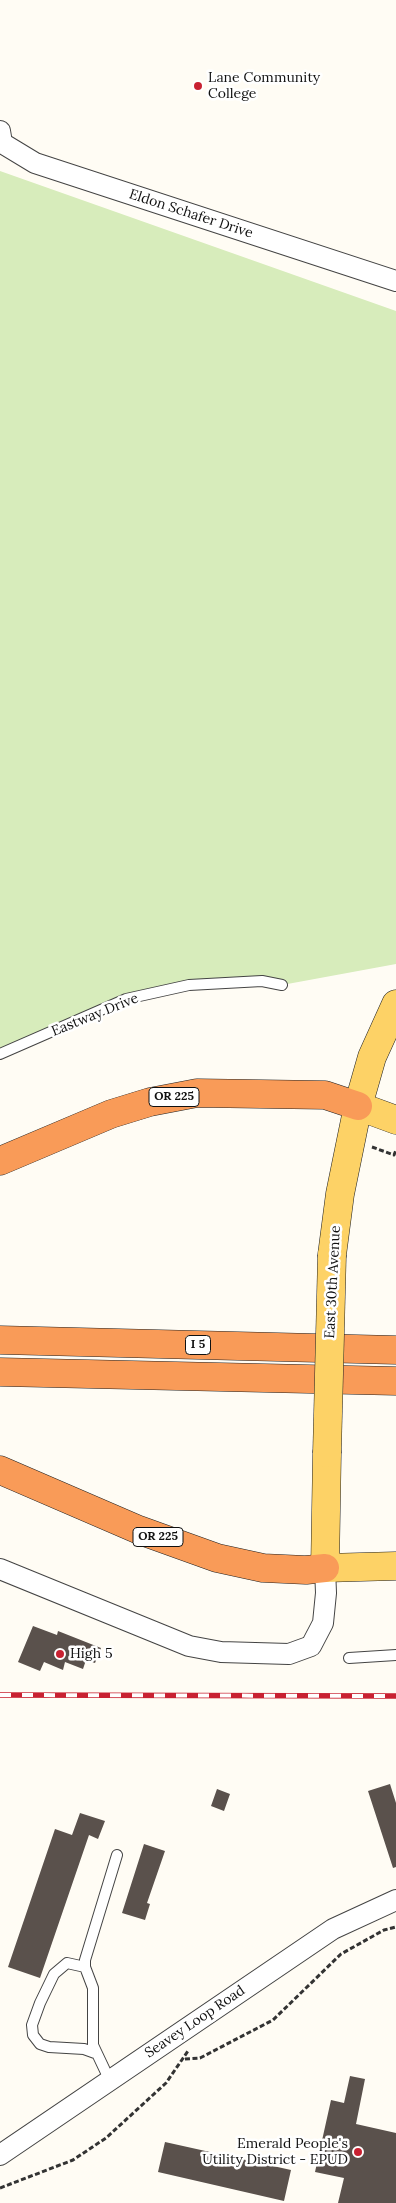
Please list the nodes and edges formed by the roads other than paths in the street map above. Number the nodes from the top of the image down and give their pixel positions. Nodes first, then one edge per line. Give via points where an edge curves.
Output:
1 (1, 140) edge
2 (396, 281) edge
3 (282, 985) dead end
4 (396, 1004) edge
5 (0, 1054) edge
6 (358, 1106) junction
7 (396, 1120) edge
8 (0, 1161) edge
9 (0, 1340) edge
10 (396, 1350) edge
11 (0, 1372) edge
12 (396, 1381) edge
13 (0, 1470) edge
14 (396, 1566) edge
15 (325, 1568) junction
16 (0, 1569) edge
17 (396, 1655) edge
18 (349, 1658) dead end
19 (117, 1856) dead end
20 (396, 1900) edge
21 (85, 1967) junction
22 (95, 2053) junction
23 (110, 2081) junction
24 (0, 2155) edge

1 - 2 street, Eldon Schafer Drive via 35,163
3 - 5 lane, Eastway Drive via 262,981 189,985 126,999
4 - 6 main road, East 30th Avenue via 372,1057
6 - 7 main road, OR 225
6 - 8 highway, OR 225 via 325,1095 198,1093 150,1102 111,1114
6 - 15 main road, East 30th Avenue, bridge via 340,1194 332,1255
9 - 10 highway, I 5
11 - 12 highway
13 - 15 highway, OR 225 via 138,1530 217,1558 263,1568
14 - 15 main road
15 - 16 street via 323,1623 311,1646 289,1654 220,1652 189,1646
17 - 18 lane
19 - 21 lane
20 - 23 street, Seavey Loop Road via 333,1929
21 - 22 lane via 94,1988
21 - 22 lane via 67,1963 54,1974 32,2025 33,2035 40,2044 49,2047 84,2049
22 - 23 lane
23 - 24 street, Seavey Loop Road

